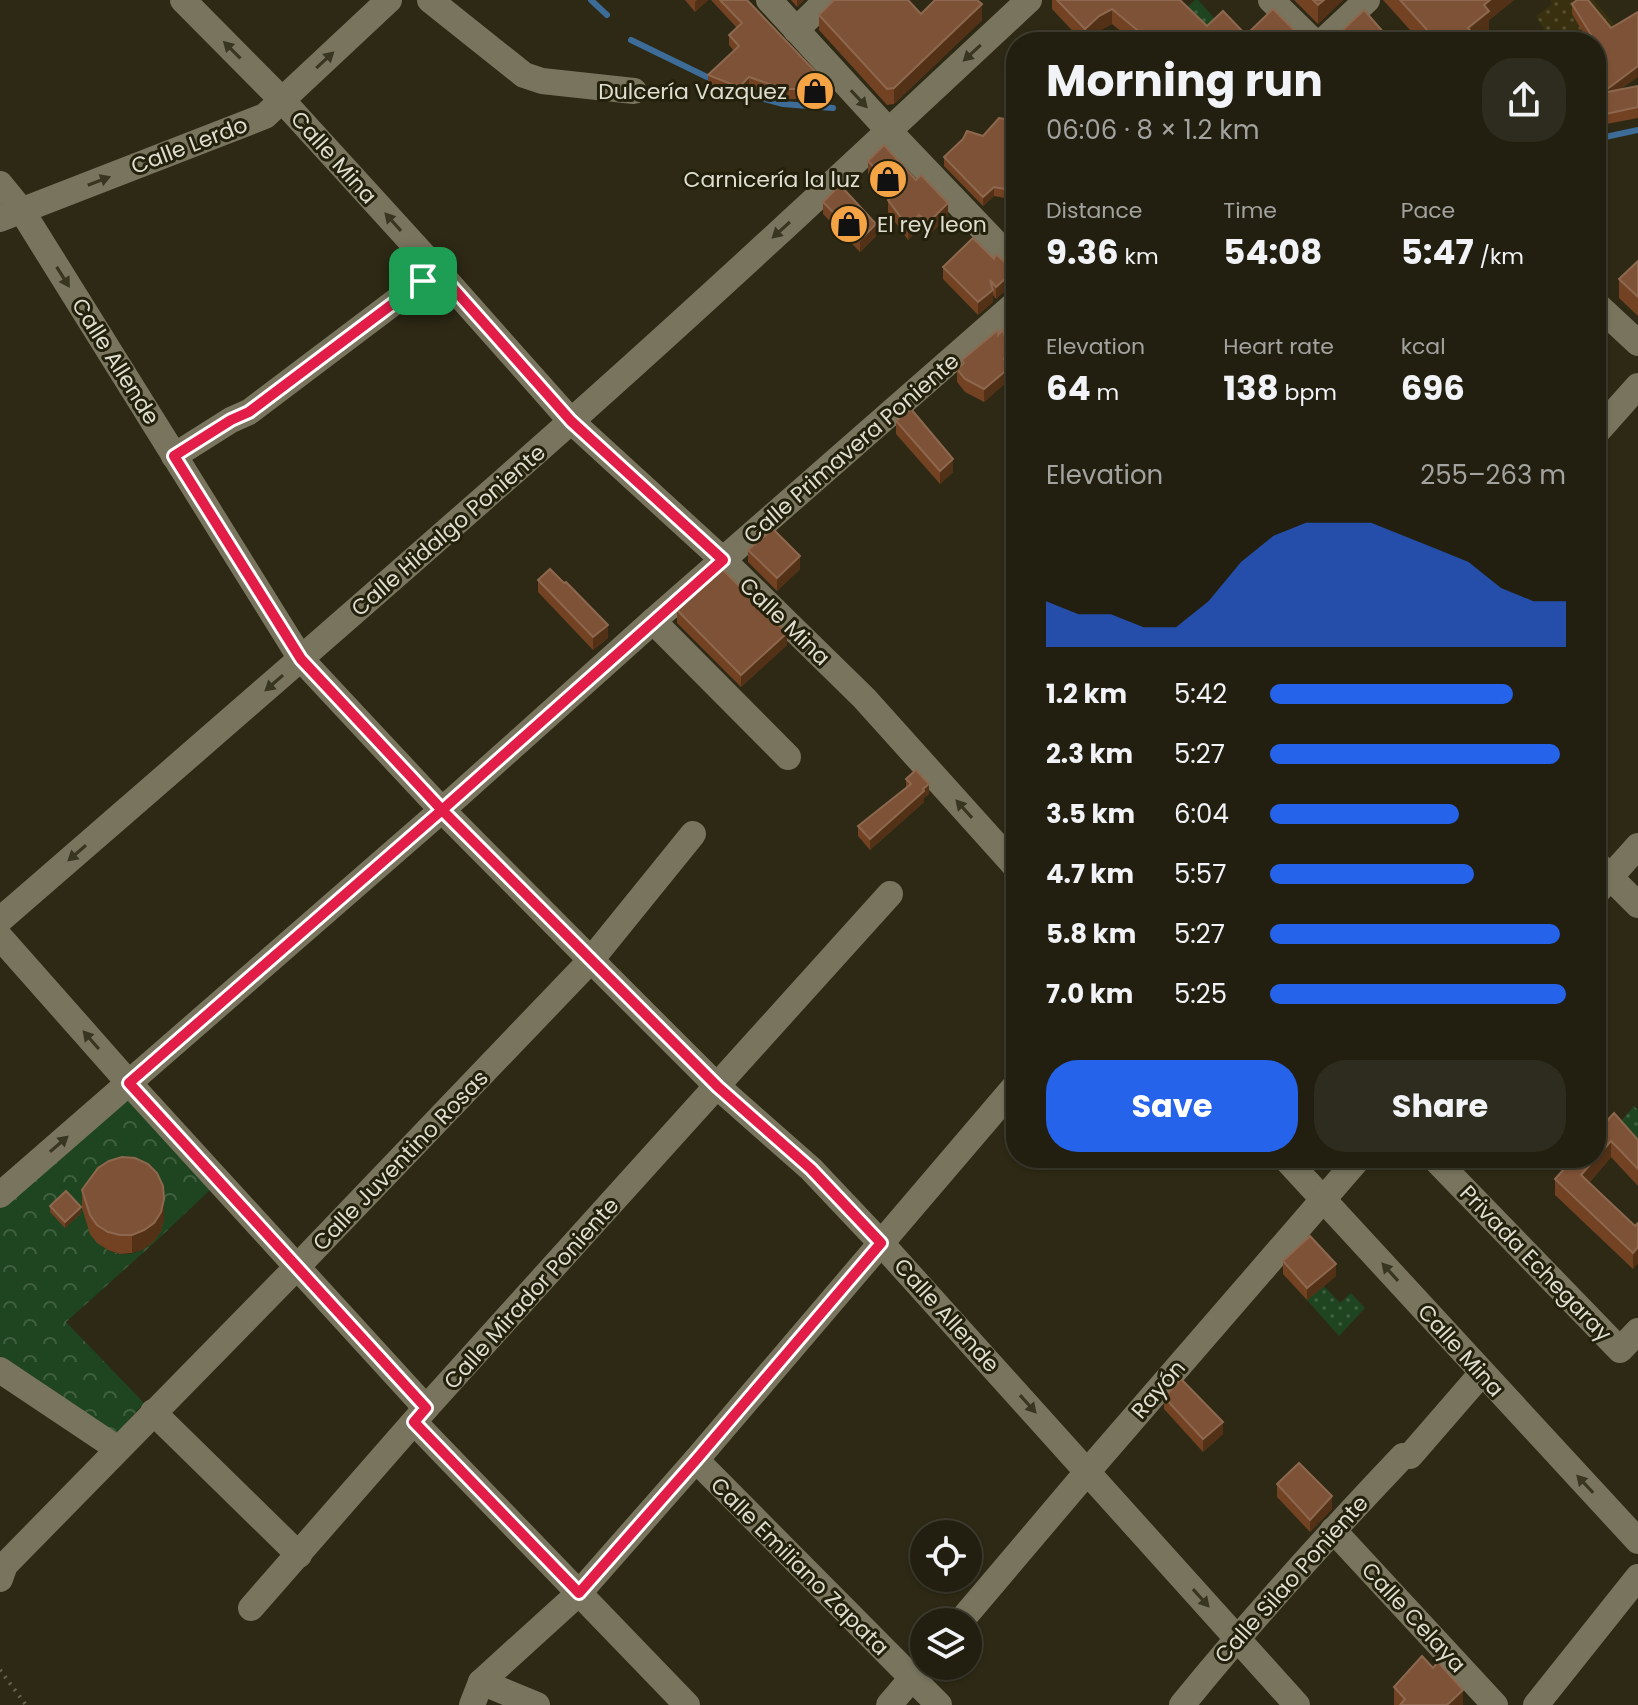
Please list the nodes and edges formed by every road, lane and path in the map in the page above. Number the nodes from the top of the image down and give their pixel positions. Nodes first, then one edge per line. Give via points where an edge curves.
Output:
1 (183, 0) edge
2 (389, 0) edge
3 (430, 0) edge
4 (769, 0) edge
5 (827, 0) edge
6 (1029, 0) edge
7 (1271, 0) edge
8 (1367, 0) edge
9 (796, 30) junction
10 (1304, 32) edge
11 (1333, 32) edge
12 (634, 91) dead end
13 (282, 100) junction
14 (889, 131) junction
15 (0, 184) edge
16 (11, 215) edge
17 (1006, 254) edge
18 (437, 270) junction
19 (1006, 312) edge
20 (1606, 313) edge
21 (1638, 343) edge
22 (1638, 386) edge
23 (571, 421) junction
24 (1606, 422) edge
25 (174, 456) junction
26 (723, 560) junction
27 (653, 621) junction
28 (301, 659) junction
29 (788, 757) dead end
30 (442, 810) junction
31 (693, 834) dead end
32 (1638, 846) edge
33 (1006, 856) edge
34 (1606, 874) edge
35 (1606, 882) edge
36 (890, 894) dead end
37 (1638, 905) edge
38 (0, 920) edge
39 (0, 937) edge
40 (591, 960) junction
41 (129, 1083) junction
42 (718, 1087) junction
43 (1006, 1097) edge
44 (1294, 1168) edge
45 (1350, 1168) edge
46 (1444, 1168) edge
47 (0, 1195) edge
48 (1323, 1198) junction
49 (881, 1243) junction
50 (296, 1268) junction
51 (1638, 1331) edge
52 (0, 1370) edge
53 (1482, 1373) junction
54 (153, 1412) junction
55 (420, 1415) junction
56 (118, 1449) junction
57 (696, 1460) junction
58 (1088, 1471) junction
59 (1333, 1530) junction
60 (1638, 1541) edge
61 (299, 1555) junction
62 (3, 1572) edge
63 (1638, 1577) edge
64 (579, 1593) junction
65 (251, 1608) dead end
66 (972, 1608) edge
67 (1237, 1638) junction
68 (910, 1663) edge
69 (0, 1670) edge
70 (910, 1680) edge
71 (924, 1680) edge
72 (476, 1694) edge
73 (26, 1705) edge
74 (537, 1705) edge
75 (687, 1705) edge
76 (889, 1705) edge
77 (939, 1705) edge
78 (1182, 1705) edge
79 (1297, 1705) edge
80 (1495, 1705) edge
81 (1536, 1705) edge

13 -> 1 street, Calle Mina
13 -> 2 street, Calle Lerdo
3 - 12 street via 524,75
4 - 9 street
5 - 9 street
6 -> 14 street, Calle Hidalgo Poniente
7 - 10 street
8 - 11 street
9 -> 14 street
16 -> 13 street, Calle Lerdo via 265,116
18 -> 13 street, Calle Mina
14 - 17 street
14 -> 23 street, Calle Hidalgo Poniente
15 - 16 street, Calle Allende
16 -> 25 street, Calle Allende
18 - 23 street, Calle Mina
18 - 25 street via 249,412
19 - 26 street, Calle Primavera Poniente
20 - 21 street
22 - 24 street
23 - 26 street, Calle Mina
23 - 28 street, Calle Hidalgo Poniente
25 - 28 street, Calle Allende
26 - 27 street, Calle Primavera Poniente
33 -> 26 street, Calle Mina via 864,698
27 - 29 street
27 - 30 street, Calle Primavera Poniente
28 - 30 street, Calle Allende
28 -> 38 street, Calle Hidalgo Poniente
30 - 40 street, Calle Allende
30 - 41 street, Calle Primavera Poniente
31 - 40 street, Calle Juventino Rosas
32 - 34 street
35 - 37 street
36 - 42 street, Calle Mirador Poniente
41 -> 39 street
40 - 42 street, Calle Allende
40 - 50 street, Calle Juventino Rosas
47 -> 41 street, Calle Primavera Poniente
41 - 50 street
42 - 49 street, Calle Allende via 811,1169
42 - 55 street, Calle Mirador Poniente
43 - 49 street
44 - 48 street, Calle Mina
45 - 48 street, Rayón
46 - 51 street, Privada Echegaray via 1620,1350
53 -> 48 street, Calle Mina
48 - 58 street, Rayón
49 - 57 street
49 -> 58 street, Calle Allende
50 - 54 street, Calle Juventino Rosas
50 - 55 street
52 - 56 street
53 - 59 street, Calle Silao Poniente via 1410,1456 1403,1456
60 -> 53 street, Calle Mina
54 - 56 street, Calle Juventino Rosas
54 - 61 street
55 - 61 street, Calle Mirador Poniente
55 - 64 street
56 - 62 street, Calle Juventino Rosas
57 - 64 street
57 - 68 street, Calle Emiliano Zapata
58 - 66 street, Rayón
58 -> 67 street, Calle Allende
59 - 67 street, Calle Silao Poniente
59 - 80 street, Calle Celaya
61 - 65 street, Calle Mirador Poniente
63 - 81 street
64 - 72 street
64 - 75 street
67 - 78 street, Calle Silao Poniente
67 - 79 street, Calle Allende
69 - 73 path
70 - 76 street
71 - 77 street, Calle Emiliano Zapata
72 - 74 street

